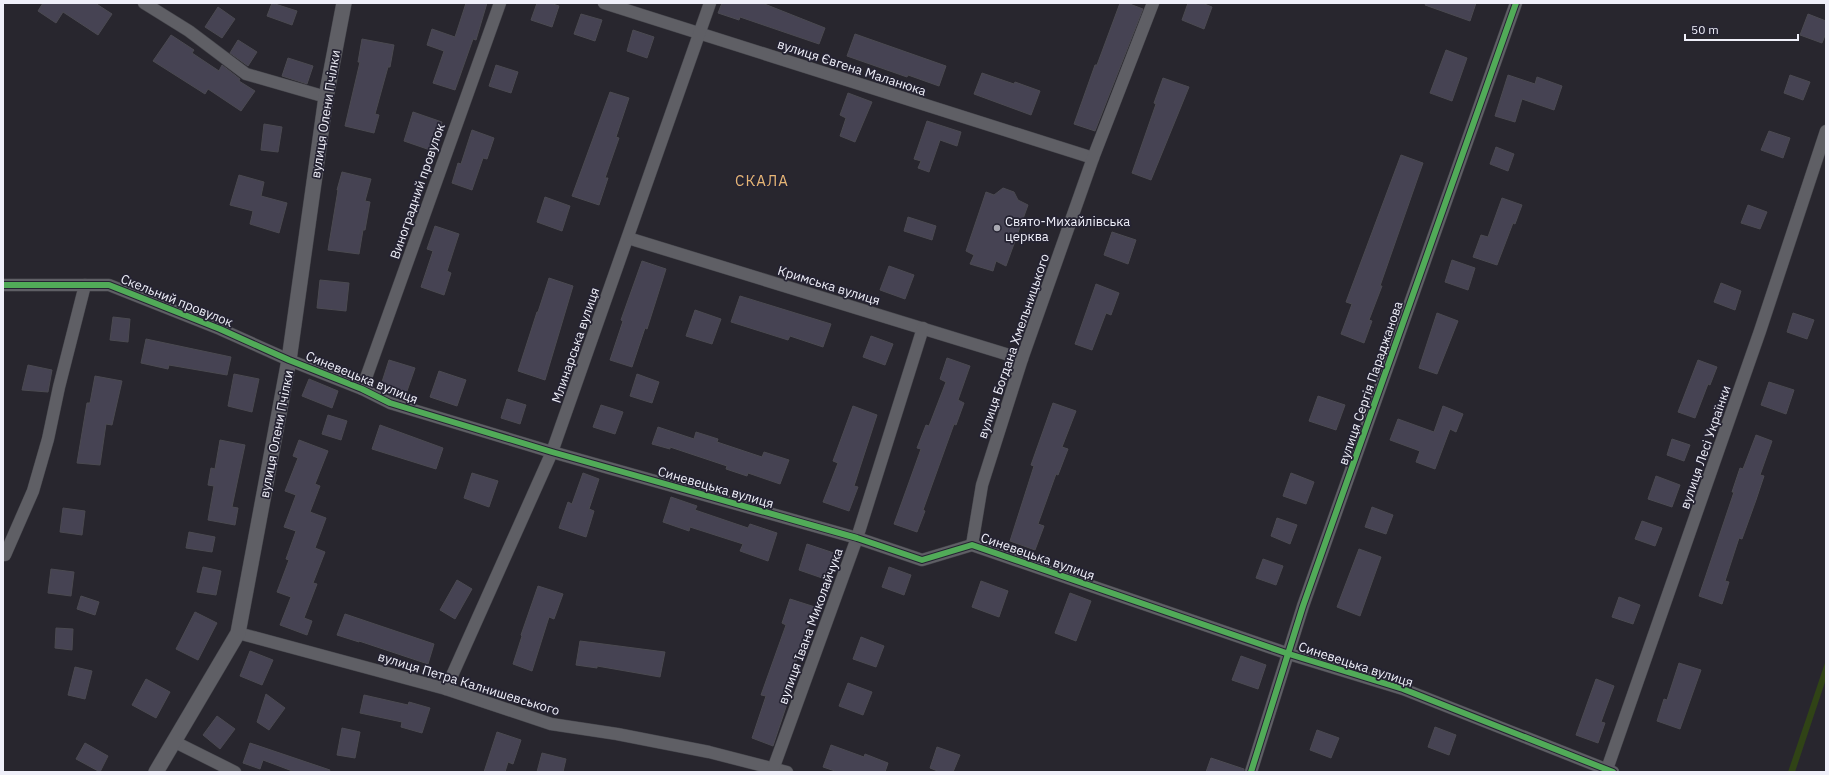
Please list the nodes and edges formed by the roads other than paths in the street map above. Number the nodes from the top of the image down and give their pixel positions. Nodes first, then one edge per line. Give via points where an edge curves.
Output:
1 (144, 3) edge
2 (344, 3) edge
3 (500, 3) edge
4 (604, 3) edge
5 (710, 3) edge
6 (1152, 3) edge
7 (1516, 3) edge
8 (700, 34) junction
9 (326, 97) junction
10 (1826, 131) edge
11 (1093, 158) junction
12 (628, 238) junction
13 (3, 285) edge
14 (85, 285) junction
15 (923, 328) junction
16 (1022, 358) junction
17 (290, 360) junction
18 (362, 389) junction
19 (552, 452) junction
20 (857, 538) junction
21 (972, 545) junction
22 (5, 555) dead end
23 (238, 633) junction
24 (1289, 654) junction
25 (446, 689) junction
26 (175, 742) junction
27 (773, 770) edge
28 (1609, 771) edge
29 (156, 772) edge
30 (235, 772) edge
31 (787, 772) edge
32 (1251, 772) edge

1 - 9 street via 189,31 246,74
2 - 9 street, вулиця Олени Пчілки
3 - 18 street, Виноградний провулок
4 - 8 street, вулиця Євгена Маланюка
5 - 8 street, Млинарська вулиця
6 - 11 street, вулиця Богдана Хмельницького
7 - 24 street, вулиця Сергія Параджанова via 1303,606
8 - 11 street, вулиця Євгена Маланюка
8 - 12 street, Млинарська вулиця
9 - 17 street, вулиця Олени Пчілки
10 - 28 street, вулиця Лесі Українки
11 - 16 street, вулиця Богдана Хмельницького
12 - 15 street, Кримська вулиця
12 - 19 street, Млинарська вулиця
13 - 14 street, Скельний провулок
14 - 17 street, Скельний провулок via 109,285
14 - 22 street via 48,439 32,491
15 - 16 street, Кримська вулиця
15 - 20 street, вулиця Івана Миколайчука
16 - 21 street, вулиця Богдана Хмельницького via 982,485
17 - 18 street, Синевецька вулиця
17 - 23 street, вулиця Олени Пчілки
18 - 19 street, Синевецька вулиця via 390,403
19 - 20 street, Синевецька вулиця
19 - 25 street, Млинарська вулиця
20 - 21 street, Синевецька вулиця via 922,560
20 - 27 street, вулиця Івана Миколайчука
21 - 24 street, Синевецька вулиця
23 - 25 street, вулиця Петра Калнишевського
23 - 26 street, вулиця Олени Пчілки
24 - 28 street, Синевецька вулиця via 1403,689
24 - 32 street, вулиця Сергія Параджанова
25 - 27 street, вулиця Петра Калнишевського via 551,724 709,752
26 - 29 street, вулиця Олени Пчілки
26 - 30 street
27 - 31 street, вулиця Петра Калнишевського

